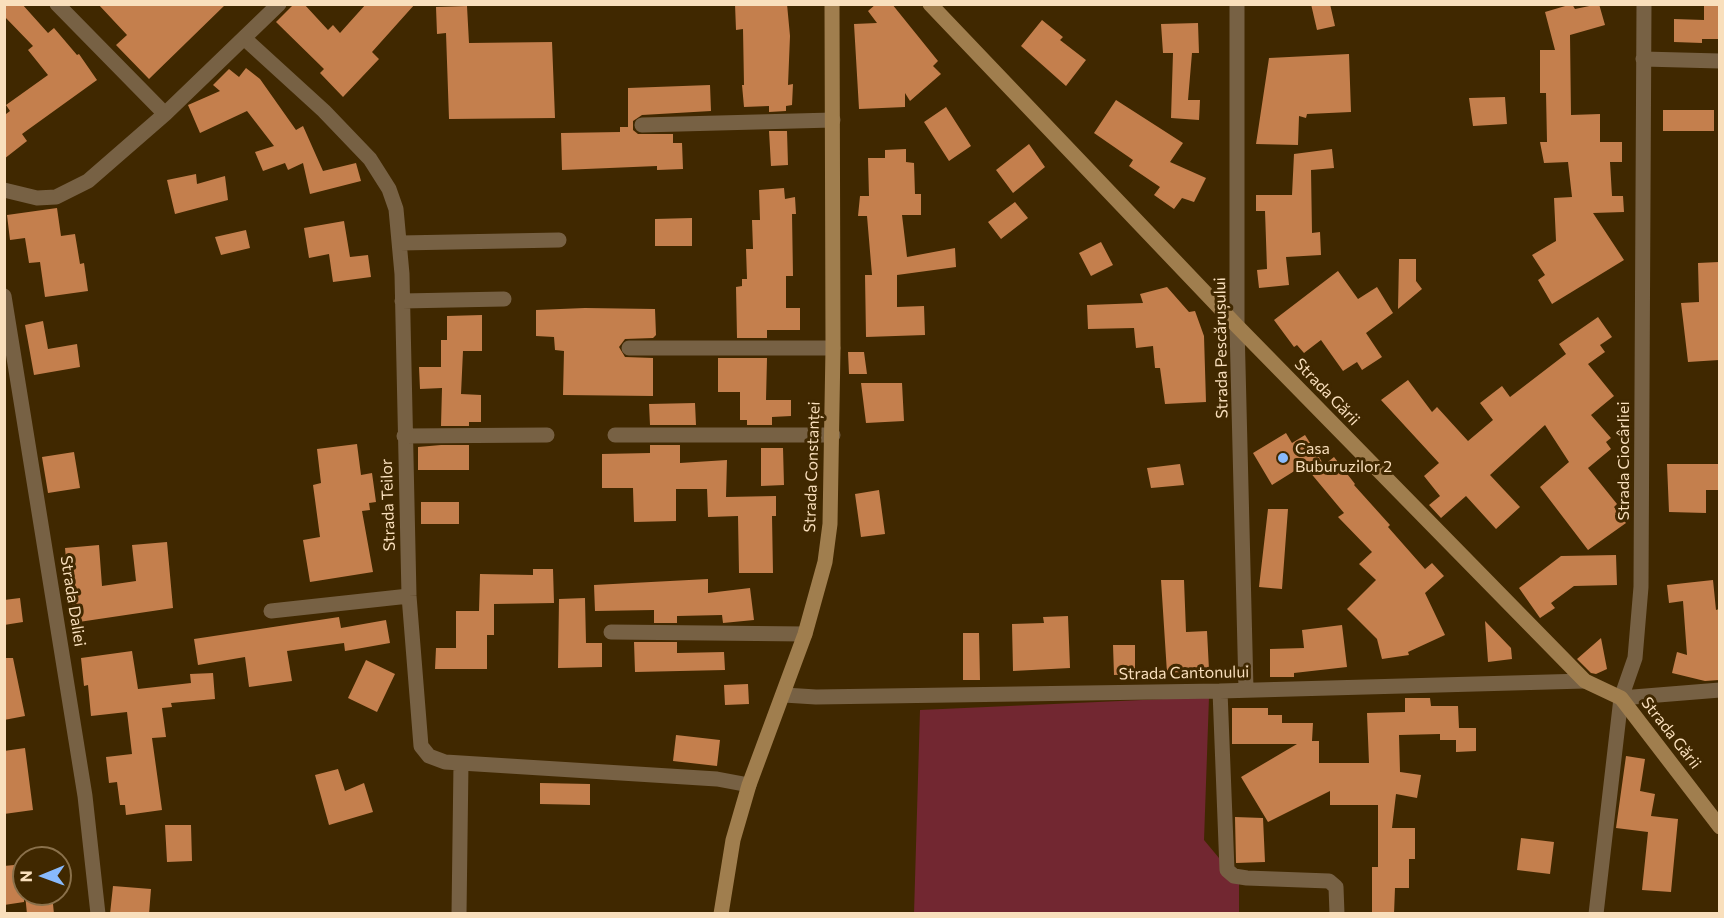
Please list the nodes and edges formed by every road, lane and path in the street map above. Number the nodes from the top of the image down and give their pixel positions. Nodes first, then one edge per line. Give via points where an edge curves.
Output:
1 (57, 4) edge
2 (279, 4) edge
3 (832, 4) edge
4 (930, 4) edge
5 (1237, 4) edge
6 (1644, 4) edge
7 (243, 38) junction
8 (1643, 59) junction
9 (1719, 61) edge
10 (165, 114) junction
11 (833, 120) junction
12 (642, 125) dead end
13 (4, 190) edge
14 (559, 240) dead end
15 (400, 243) junction
16 (504, 299) dead end
17 (402, 301) junction
18 (5, 304) edge
19 (1237, 326) junction
20 (629, 348) dead end
21 (833, 348) junction
22 (547, 435) dead end
23 (615, 435) dead end
24 (833, 435) junction
25 (404, 436) junction
26 (409, 596) junction
27 (271, 611) dead end
28 (611, 632) dead end
29 (805, 634) junction
30 (1585, 681) junction
31 (1246, 690) junction
32 (1719, 690) edge
33 (1220, 691) junction
34 (784, 695) junction
35 (1621, 698) junction
36 (462, 763) junction
37 (749, 785) junction
38 (1719, 827) edge
39 (98, 914) edge
40 (459, 914) edge
41 (721, 914) edge
42 (1337, 914) edge
43 (1596, 914) edge

1 - 10 street
2 - 7 street
3 - 11 street, Strada Constanței
4 - 19 street, Strada Gării
5 - 19 street, Strada Pescărușului
6 - 8 street, Strada Ciocârliei
7 - 10 street
7 - 15 street, Strada Teilor via 324,111 370,159 393,199
8 - 9 street
8 - 35 street, Strada Ciocârliei via 1641,587 1635,658
10 - 13 street via 69,193 37,198
11 - 12 street
11 - 21 street, Strada Constanței
14 - 15 street
15 - 17 street, Strada Teilor
16 - 17 street
17 - 25 street, Strada Teilor
18 - 39 street, Strada Daliei via 85,796
19 - 30 street, Strada Gării
19 - 31 street, Strada Pescărușului
20 - 21 street
21 - 24 street, Strada Constanței
22 - 25 street
23 - 24 street
24 - 29 street, Strada Constanței via 825,562
25 - 26 street, Strada Teilor
26 - 27 street
26 - 36 street, Strada Teilor via 421,746 429,756
28 - 29 street
29 - 34 street, Strada Constanței
30 - 31 street, Strada Cantonului
30 - 35 street, Strada Gării
31 - 33 street, Strada Cantonului
32 - 35 street
33 - 34 street, Strada Cantonului
33 - 42 street via 1227,870 1247,878 1329,881 1336,887
34 - 37 street, Strada Constanței
35 - 38 street, Strada Gării
35 - 43 street, Strada Ciocârliei
36 - 37 street, Strada Teilor via 717,779
36 - 40 street
37 - 41 street, Strada Constanței via 733,840

